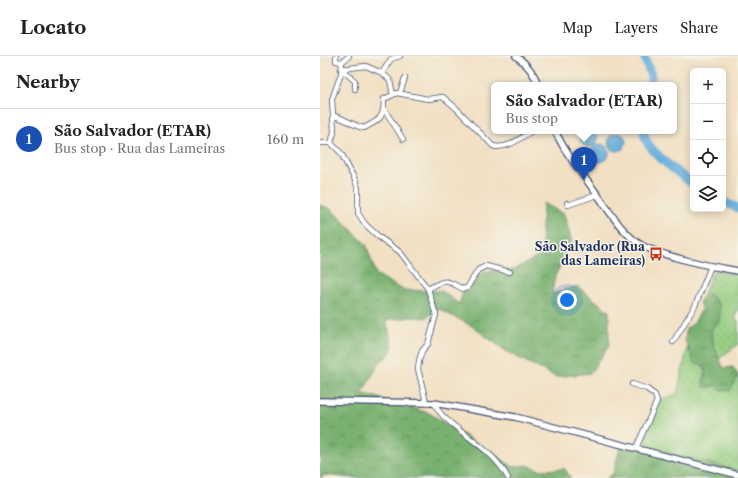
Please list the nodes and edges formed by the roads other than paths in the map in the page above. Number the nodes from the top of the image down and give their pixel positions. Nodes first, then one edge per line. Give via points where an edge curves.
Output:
1 (336, 56) edge
2 (349, 56) edge
3 (400, 56) edge
4 (516, 56) edge
5 (342, 62) junction
6 (341, 69) junction
7 (382, 73) junction
8 (405, 78) dead end
9 (537, 82) edge
10 (355, 89) dead end
11 (400, 94) junction
12 (393, 95) junction
13 (384, 109) junction
14 (334, 116) junction
15 (527, 134) edge
16 (556, 134) edge
17 (403, 139) dead end
18 (331, 143) junction
19 (320, 144) edge
20 (597, 195) junction
21 (567, 203) dead end
22 (712, 266) junction
23 (510, 272) dead end
24 (738, 272) edge
25 (428, 289) junction
26 (673, 342) dead end
27 (632, 384) dead end
28 (320, 401) edge
29 (426, 402) junction
30 (434, 403) junction
31 (636, 448) junction
32 (738, 475) edge
33 (508, 478) edge

1 - 5 street via 336,61
2 - 5 street
3 - 7 street via 392,59
4 - 9 street via 535,74
5 - 6 street
6 - 7 street via 366,66
6 - 10 street via 355,81
6 - 14 street via 332,99
7 - 12 street via 390,80
8 - 11 street
11 - 12 street
11 - 15 street via 428,99 443,97 493,146 506,146
12 - 13 street via 384,99
13 - 14 street via 378,121 364,128
13 - 17 street
14 - 18 street
16 - 20 street
18 - 19 street
18 - 25 street via 341,153 356,180 358,213 365,224 378,237 400,252
20 - 21 street via 568,205
20 - 22 street via 620,226 642,245 657,252
22 - 24 street
22 - 26 street via 695,306
23 - 25 street via 486,266 478,270 468,288 463,289 443,281
25 - 29 street via 436,315 418,369
27 - 31 street via 647,389 655,395 656,401
28 - 29 street
29 - 30 street
30 - 31 street via 515,417
30 - 33 street via 442,415 494,458
31 - 32 street

